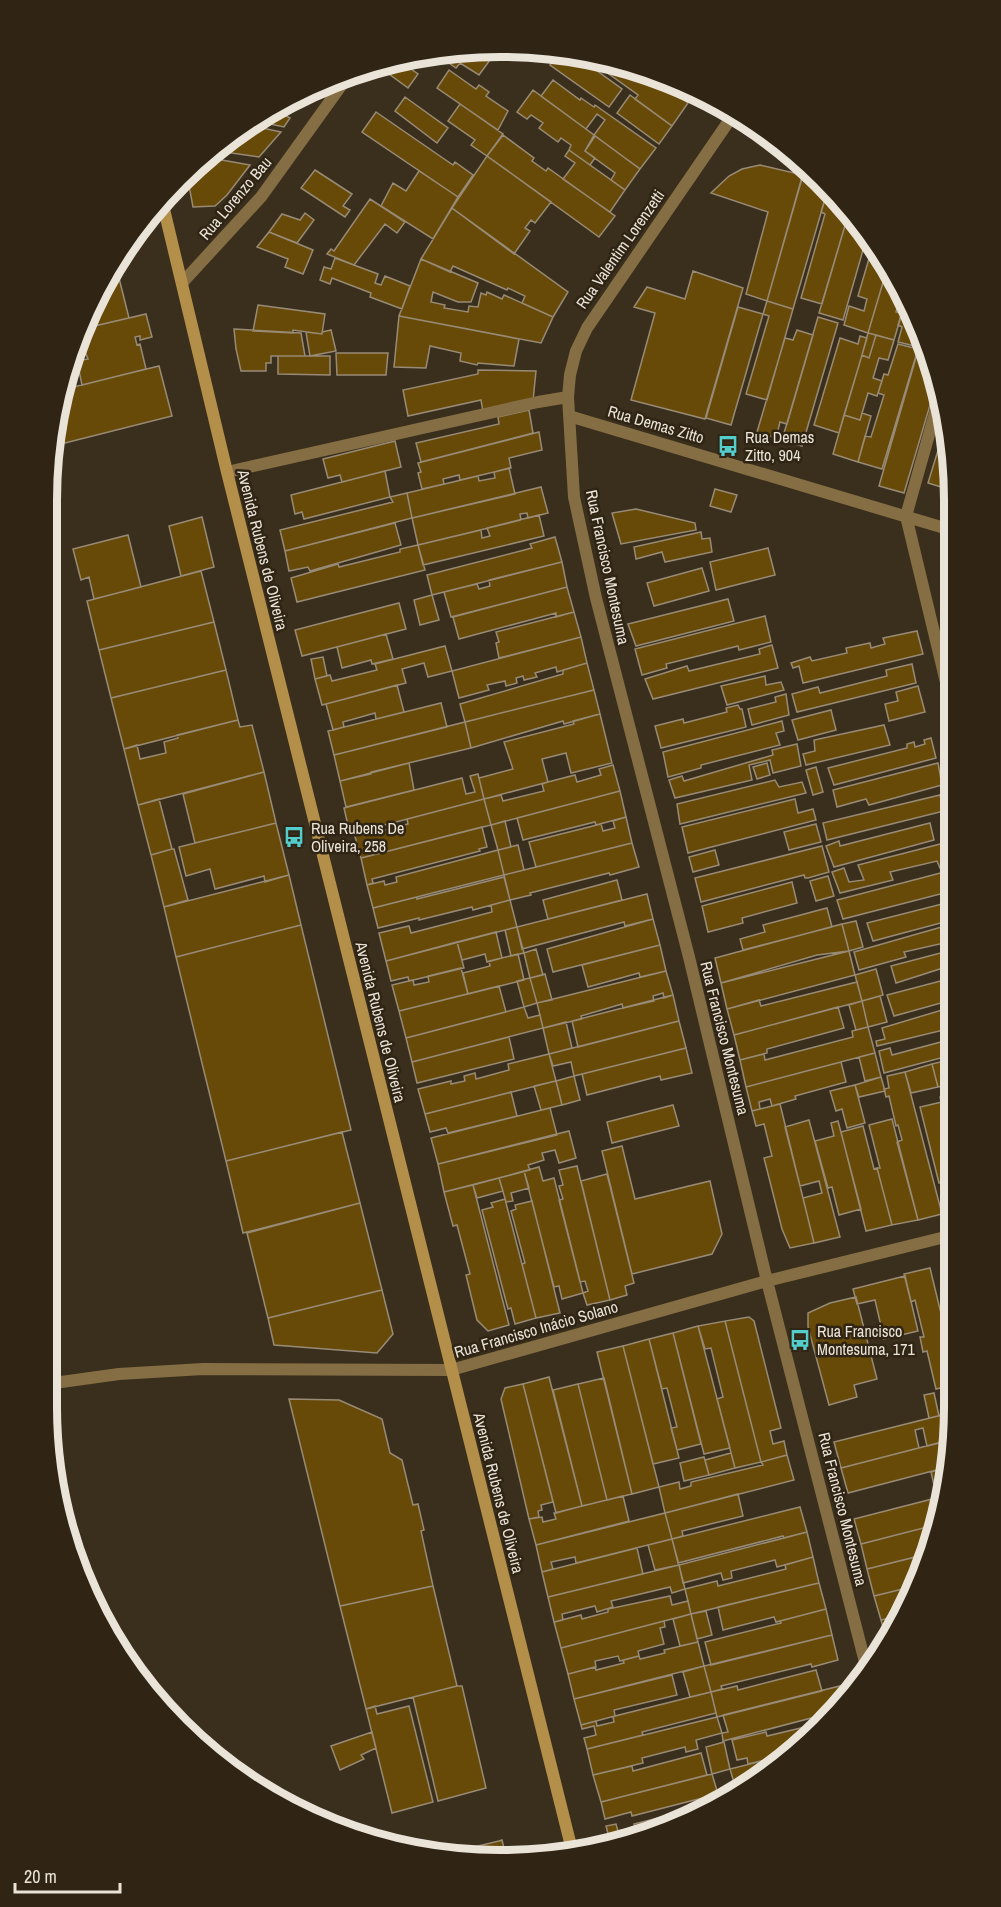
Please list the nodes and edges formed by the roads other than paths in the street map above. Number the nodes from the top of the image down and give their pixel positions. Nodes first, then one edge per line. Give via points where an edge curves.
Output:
1 (339, 88) edge
2 (731, 122) edge
3 (164, 211) edge
4 (182, 283) junction
5 (568, 397) junction
6 (935, 414) edge
7 (569, 416) junction
8 (227, 472) junction
9 (906, 516) junction
10 (944, 528) edge
11 (944, 674) edge
12 (944, 1238) edge
13 (767, 1281) junction
14 (451, 1370) junction
15 (57, 1382) edge
16 (864, 1659) edge
17 (570, 1844) edge

1 - 4 street, Rua Lorenzo Bau via 261,196
2 - 5 street, Rua Valentim Lorenzetti via 587,328 576,351
3 - 4 main road, Avenida Rubens de Oliveira
4 - 8 main road, Avenida Rubens de Oliveira
5 - 7 street, Rua Valentim Lorenzetti
5 - 8 street
6 - 9 street
7 - 9 street, Rua Demas Zitto
7 - 13 street, Rua Francisco Montesuma via 574,496 596,598 689,957
8 - 14 main road, Avenida Rubens de Oliveira
9 - 10 street, Rua Demas Zitto
9 - 11 street
12 - 13 street, Rua Francisco Inácio Solano
13 - 14 street, Rua Francisco Inácio Solano
13 - 16 street, Rua Francisco Montesuma
14 - 15 street, Rua Francisco Inácio Solano via 203,1369
14 - 17 main road, Avenida Rubens de Oliveira

